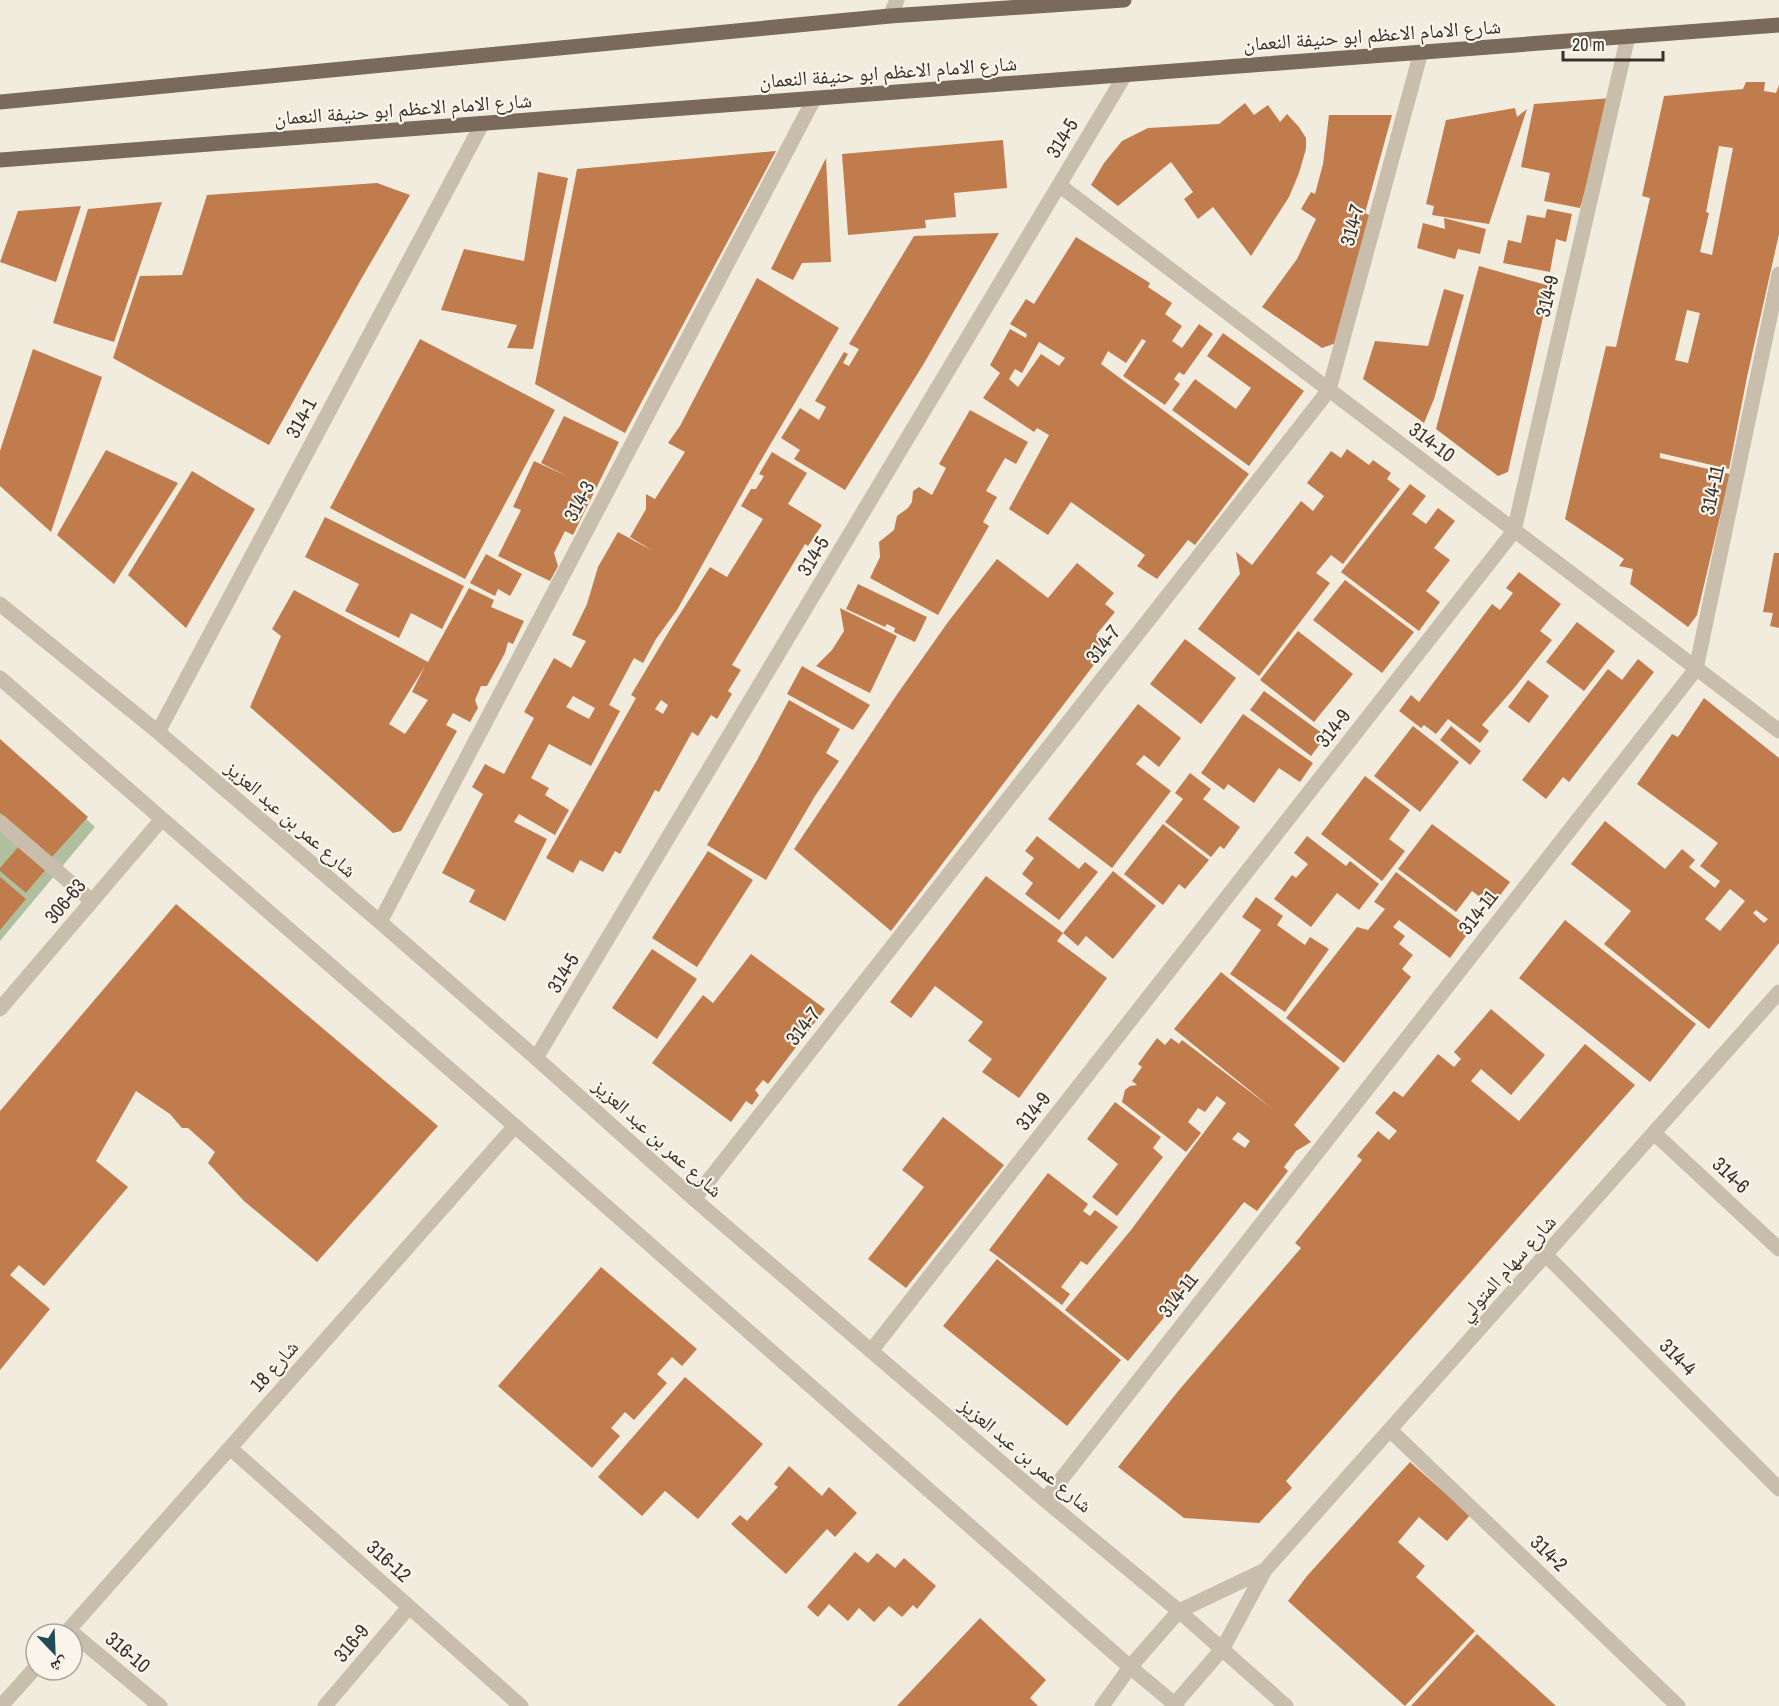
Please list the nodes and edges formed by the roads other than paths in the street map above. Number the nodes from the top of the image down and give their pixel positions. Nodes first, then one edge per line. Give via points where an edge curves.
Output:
1 (897, 0) edge
2 (1124, 0) edge
3 (1061, 2) edge
4 (890, 16) junction
5 (1779, 25) edge
6 (1628, 36) junction
7 (1421, 52) junction
8 (1125, 75) junction
9 (814, 99) junction
10 (0, 102) edge
11 (482, 124) junction
12 (0, 160) edge
13 (1059, 185) junction
14 (1779, 274) edge
15 (1329, 390) junction
16 (1514, 531) junction
17 (0, 604) edge
18 (1696, 669) junction
19 (0, 678) edge
20 (1779, 731) edge
21 (158, 732) junction
22 (162, 819) junction
23 (0, 822) edge
24 (92, 901) junction
25 (380, 922) junction
26 (1779, 992) edge
27 (0, 1009) edge
28 (537, 1058) junction
29 (515, 1125) junction
30 (1654, 1132) junction
31 (694, 1199) junction
32 (1779, 1249) edge
33 (1546, 1255) junction
34 (871, 1351) junction
35 (1390, 1430) junction
36 (230, 1448) junction
37 (1779, 1489) edge
38 (1045, 1500) junction
39 (1265, 1570) junction
40 (409, 1607) junction
41 (1179, 1611) junction
42 (76, 1622) edge
43 (84, 1646) edge
44 (1222, 1648) junction
45 (1130, 1667) junction
46 (24, 1680) edge
47 (1175, 1705) edge
48 (1, 1706) edge
49 (160, 1706) edge
50 (325, 1706) edge
51 (521, 1706) edge
52 (1102, 1706) edge
53 (1286, 1706) edge
54 (1678, 1706) edge

1 - 4 street
2 - 3 main road
3 - 4 main road
4 - 10 main road
5 - 6 main road, شارع الامام الاعظم ابو حنيفة النعمان
6 - 7 main road, شارع الامام الاعظم ابو حنيفة النعمان
6 - 16 street, 314-9
7 - 8 main road, شارع الامام الاعظم ابو حنيفة النعمان
7 - 15 street, 314-7
8 - 9 main road, شارع الامام الاعظم ابو حنيفة النعمان
8 - 13 street, 314-5
9 - 11 main road, شارع الامام الاعظم ابو حنيفة النعمان
9 - 25 street, 314-3
11 - 12 main road, شارع الامام الاعظم ابو حنيفة النعمان
11 - 21 street, 314-1
13 - 15 street, 314-10
13 - 28 street, 314-5
14 - 18 street, 314-11
15 - 16 street, 314-10
15 - 31 street, 314-7
16 - 18 street, 314-10
16 - 34 street, 314-9
17 - 21 street, شارع عمر بن عبد العزيز
18 - 20 street, 314-10
18 - 38 street, 314-11
19 - 22 street
21 - 25 street, شارع عمر بن عبد العزيز
22 - 24 street, 306-63
22 - 29 street
23 - 24 street
24 - 27 street, 306-63
25 - 28 street, شارع عمر بن عبد العزيز
26 - 30 street, شارع سهام المتولي
28 - 31 street, شارع عمر بن عبد العزيز
29 - 36 street, شارع 18
29 - 45 street
30 - 32 street, 314-6
30 - 33 street, شارع سهام المتولي
31 - 34 street, شارع عمر بن عبد العزيز
33 - 35 street, شارع سهام المتولي
33 - 37 street, 314-4
34 - 38 street, شارع عمر بن عبد العزيز
35 - 39 street, شارع سهام المتولي
35 - 54 street, 314-2
36 - 40 street, 316-12
36 - 42 street, شارع 18
38 - 41 street, شارع عمر بن عبد العزيز
39 - 41 street, شارع سهام المتولي
39 - 44 street, شارع سهام المتولي
40 - 50 street, 316-9
40 - 51 street, 316-12
41 - 44 street, شارع عمر بن عبد العزيز
41 - 45 street
43 - 49 street, 316-10
44 - 47 street, شارع سهام المتولي
44 - 53 street, شارع عمر بن عبد العزيز
45 - 47 street
45 - 52 street
46 - 48 street

